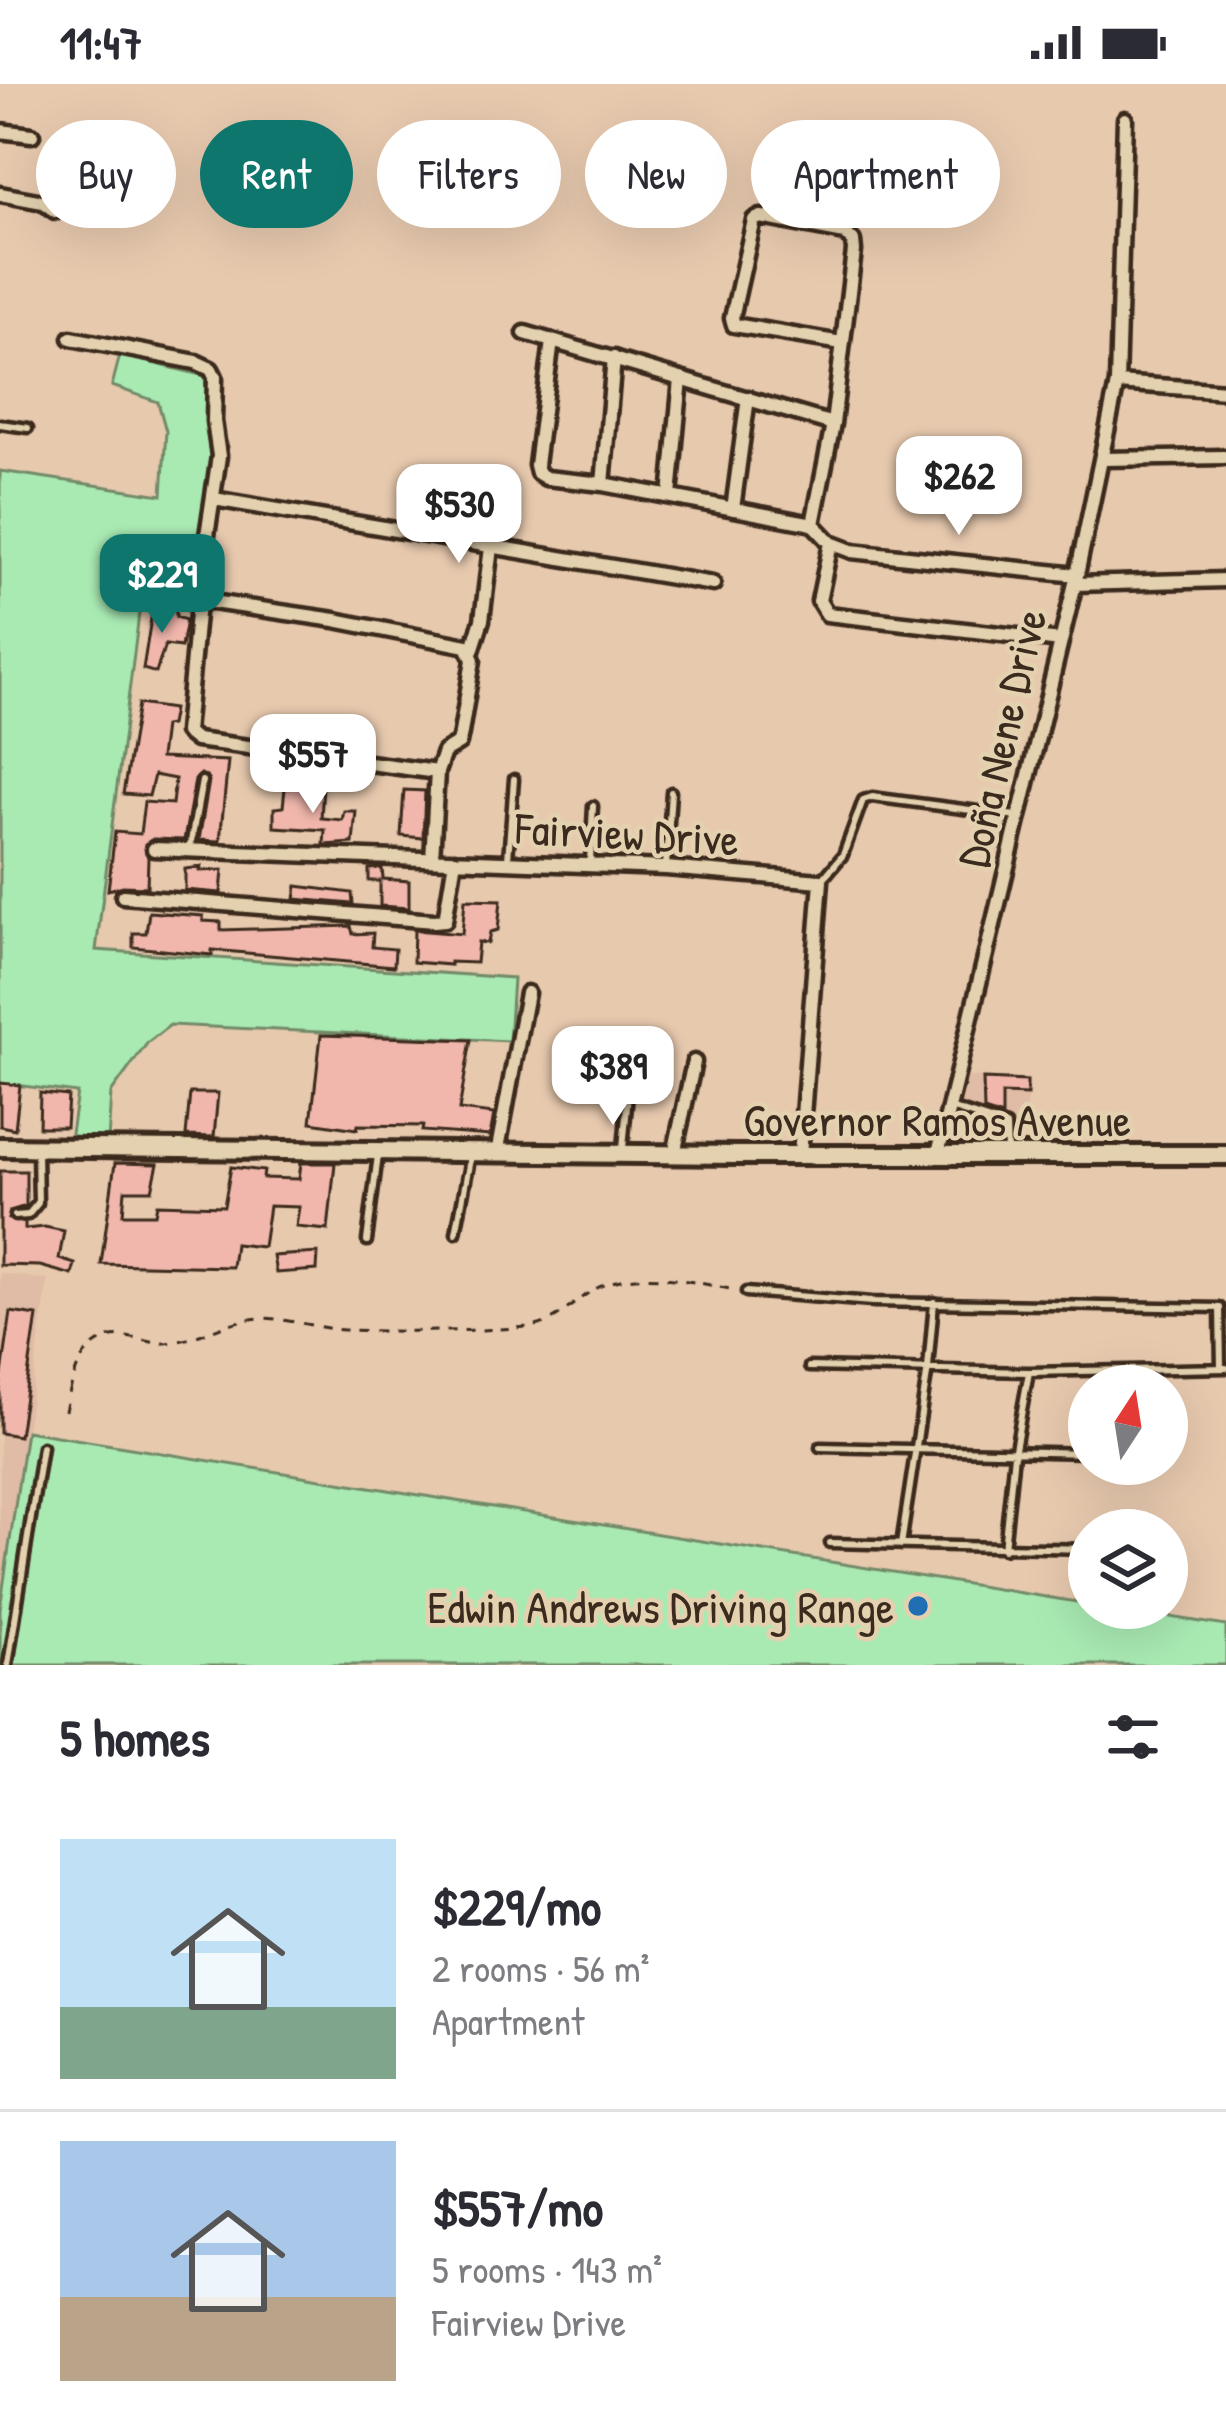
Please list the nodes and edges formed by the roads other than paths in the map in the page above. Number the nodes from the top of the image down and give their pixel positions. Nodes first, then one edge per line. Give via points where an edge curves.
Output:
1 (1125, 119) dead end
2 (0, 130) edge
3 (32, 135) dead end
4 (0, 194) edge
5 (36, 201) edge
6 (525, 333) dead end
7 (71, 338) dead end
8 (553, 341) junction
9 (842, 343) junction
10 (614, 358) junction
11 (681, 379) junction
12 (1117, 383) junction
13 (1226, 391) edge
14 (748, 398) junction
15 (0, 424) edge
16 (833, 424) junction
17 (28, 428) dead end
18 (1224, 457) edge
19 (1102, 459) junction
20 (603, 484) junction
21 (670, 496) junction
22 (214, 499) junction
23 (733, 509) junction
24 (813, 524) junction
25 (831, 543) junction
26 (491, 547) junction
27 (1076, 579) junction
28 (1226, 580) edge
29 (713, 584) dead end
30 (199, 600) junction
31 (1061, 641) junction
32 (472, 651) junction
33 (437, 772) junction
34 (514, 779) dead end
35 (202, 781) dead end
36 (671, 792) dead end
37 (592, 806) dead end
38 (1019, 816) junction
39 (154, 849) dead end
40 (190, 851) junction
41 (432, 859) junction
42 (455, 860) junction
43 (508, 863) junction
44 (590, 865) junction
45 (666, 868) junction
46 (821, 881) junction
47 (124, 896) dead end
48 (527, 993) dead end
49 (631, 1062) dead end
50 (694, 1062) dead end
51 (950, 1108) junction
52 (0, 1147) edge
53 (37, 1148) junction
54 (379, 1151) junction
55 (471, 1153) junction
56 (496, 1154) junction
57 (622, 1154) junction
58 (674, 1154) junction
59 (938, 1154) junction
60 (800, 1155) junction
61 (1007, 1155) junction
62 (1226, 1156) edge
63 (16, 1216) dead end
64 (456, 1233) dead end
65 (367, 1241) dead end
66 (746, 1292) road end
67 (934, 1303) junction
68 (809, 1367) dead end
69 (928, 1368) junction
70 (1224, 1368) edge
71 (1029, 1372) junction
72 (42, 1447) dead end
73 (820, 1447) dead end
74 (914, 1449) junction
75 (1068, 1453) edge
76 (1014, 1454) junction
77 (830, 1543) dead end
78 (901, 1544) junction
79 (1004, 1549) junction
80 (1068, 1549) edge
81 (8, 1665) edge

1 - 12 street, Doña Nene Drive
2 - 3 street
4 - 5 street
6 - 8 street
7 - 22 street via 211,368
8 - 10 street
8 - 20 street via 538,473
9 - 9 street via 853,241 845,232 754,220 734,325
9 - 16 street
10 - 11 street
10 - 20 street
11 - 14 street
11 - 21 street
12 - 13 street
12 - 19 street, Doña Nene Drive
14 - 16 street
14 - 23 street
15 - 17 lane
16 - 24 street
18 - 19 street
19 - 27 street, Doña Nene Drive
20 - 21 street
21 - 23 street
22 - 26 street
22 - 30 street
23 - 24 street
24 - 25 street
25 - 27 street
25 - 31 street via 819,601 827,614
26 - 29 street
26 - 32 street
27 - 28 street
27 - 31 street, Doña Nene Drive
30 - 32 street via 458,642
30 - 33 street via 189,736
31 - 38 street, Doña Nene Drive
32 - 33 street via 459,742 444,752
33 - 41 street
34 - 43 lane
35 - 40 lane
36 - 45 lane
37 - 44 lane
38 - 46 lane via 862,800 843,855
38 - 51 street, Doña Nene Drive
39 - 40 street, Fairview Drive
40 - 41 street, Fairview Drive
41 - 42 street, Fairview Drive
42 - 43 street, Fairview Drive
42 - 47 street via 445,920
43 - 44 street, Fairview Drive
44 - 45 street, Fairview Drive
45 - 46 street, Fairview Drive
46 - 60 street
48 - 56 street
49 - 57 lane
50 - 58 street
51 - 59 street, Doña Nene Drive
51 - 61 lane via 1006,1126
52 - 53 main road, Governor Ramos Avenue
53 - 54 main road, Governor Ramos Avenue
53 - 63 lane via 38,1203
54 - 55 main road, Governor Ramos Avenue
54 - 65 lane
55 - 56 main road, Governor Ramos Avenue
55 - 64 lane
56 - 57 main road, Governor Ramos Avenue
57 - 58 main road, Governor Ramos Avenue
58 - 60 main road, Governor Ramos Avenue
59 - 60 main road, Governor Ramos Avenue
59 - 61 main road, Governor Ramos Avenue
61 - 62 main road, Governor Ramos Avenue
66 - 67 lane
67 - 69 lane
67 - 70 lane via 1220,1308
68 - 69 lane
69 - 71 lane
69 - 74 lane
70 - 71 lane
71 - 76 lane
72 - 81 lane
73 - 74 lane
74 - 76 lane
74 - 78 lane
75 - 76 lane
76 - 79 lane
77 - 78 lane
78 - 79 lane
79 - 80 lane

